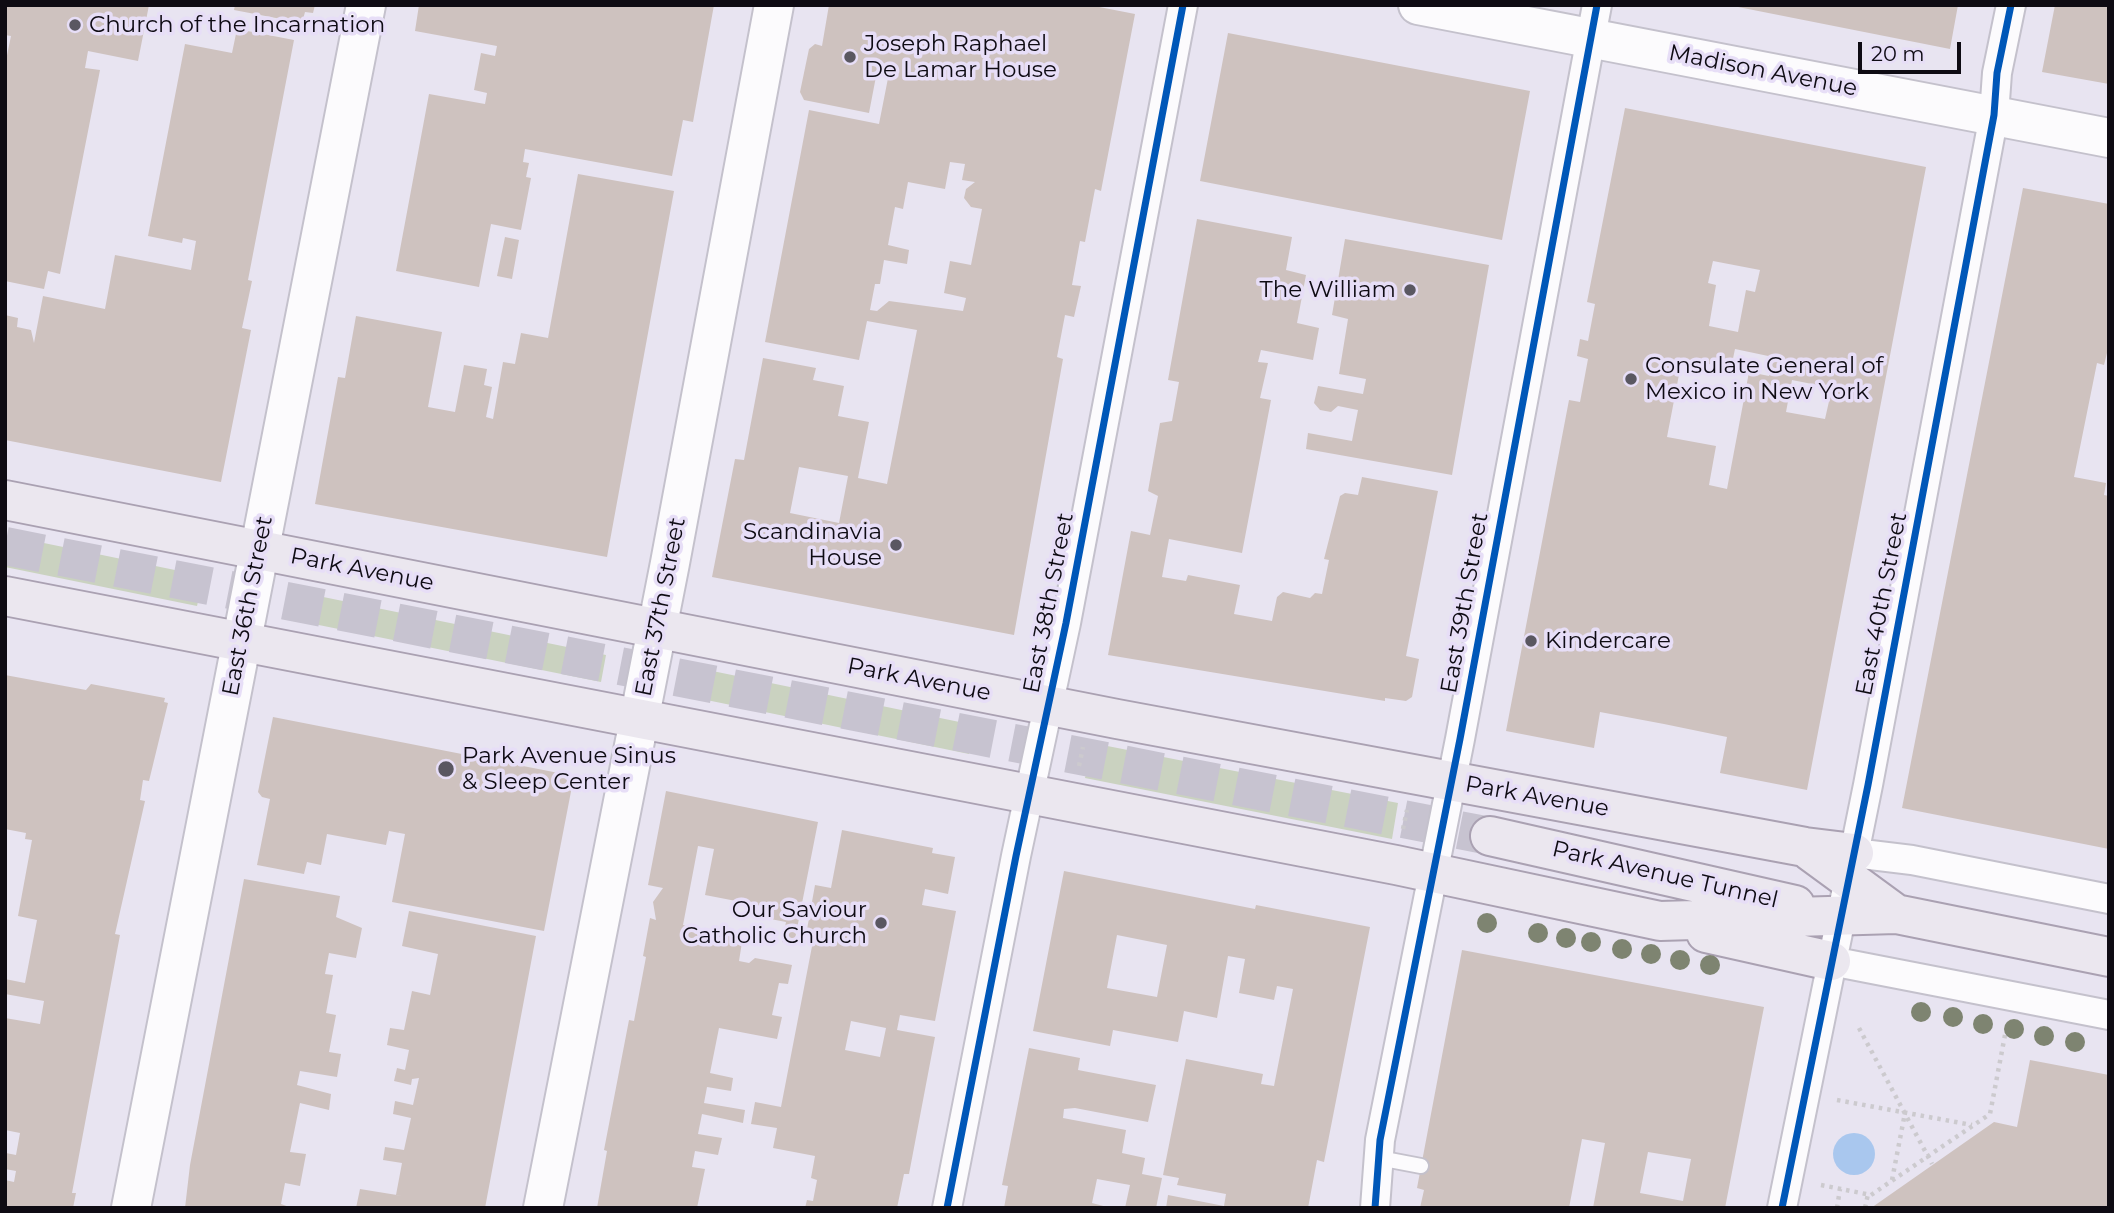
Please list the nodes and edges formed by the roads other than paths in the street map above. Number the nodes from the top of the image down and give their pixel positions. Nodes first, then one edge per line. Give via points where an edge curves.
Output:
1 (366, 5) edge
2 (774, 5) edge
3 (1183, 5) edge
4 (1418, 5) edge
5 (2011, 5) edge
6 (1594, 22) edge
7 (1994, 115) junction
8 (2109, 138) edge
9 (5, 500) edge
10 (260, 550) junction
11 (5, 596) edge
12 (657, 628) junction
13 (242, 640) junction
14 (1048, 704) junction
15 (639, 717) junction
16 (1451, 781) junction
17 (1029, 794) junction
18 (1490, 836) tunnel mouth
19 (1851, 865) junction
20 (1432, 873) junction
21 (2109, 900) edge
22 (1896, 914) junction
23 (1840, 916) junction
24 (1660, 921) junction
25 (2109, 957) edge
26 (1831, 961) junction
27 (2109, 1015) edge
28 (1379, 1158) junction
29 (1421, 1166) dead end
30 (131, 1208) edge
31 (543, 1208) edge
32 (947, 1208) edge
33 (1375, 1208) edge
34 (1782, 1208) edge

1 - 10 main road, East 36th Street
2 - 12 main road, East 37th Street
3 - 14 street, East 38th Street
4 - 6 main road, Madison Avenue
5 - 7 street, East 40th Street
6 - 7 main road, Madison Avenue
6 - 16 street, East 39th Street
7 - 8 main road, Madison Avenue
7 - 19 street, East 40th Street
9 - 10 main road, Park Avenue
10 - 12 main road, Park Avenue
10 - 13 main road, East 36th Street
11 - 13 main road, Park Avenue
12 - 14 main road, Park Avenue
12 - 15 main road, East 37th Street
13 - 15 main road, Park Avenue
13 - 30 main road, East 36th Street
14 - 16 main road, Park Avenue
14 - 17 street, East 38th Street
15 - 17 main road, Park Avenue
15 - 31 main road, East 37th Street
16 - 19 main road, Park Avenue via 1805,847
16 - 20 street, East 39th Street
17 - 20 main road, Park Avenue
17 - 32 street, East 38th Street
18 - 23 main road, Park Avenue Tunnel
19 - 21 street, Park Avenue via 1912,860
19 - 22 main road, Park Avenue
19 - 23 street, East 40th Street
20 - 24 main road, Park Avenue
20 - 28 street, East 39th Street
22 - 23 main road, Park Avenue
22 - 25 main road, Park Avenue
23 - 24 main road, Park Avenue
23 - 26 street, East 40th Street
24 - 26 main road
26 - 27 street
26 - 34 street, East 40th Street
28 - 29 lane
28 - 33 street, East 39th Street

